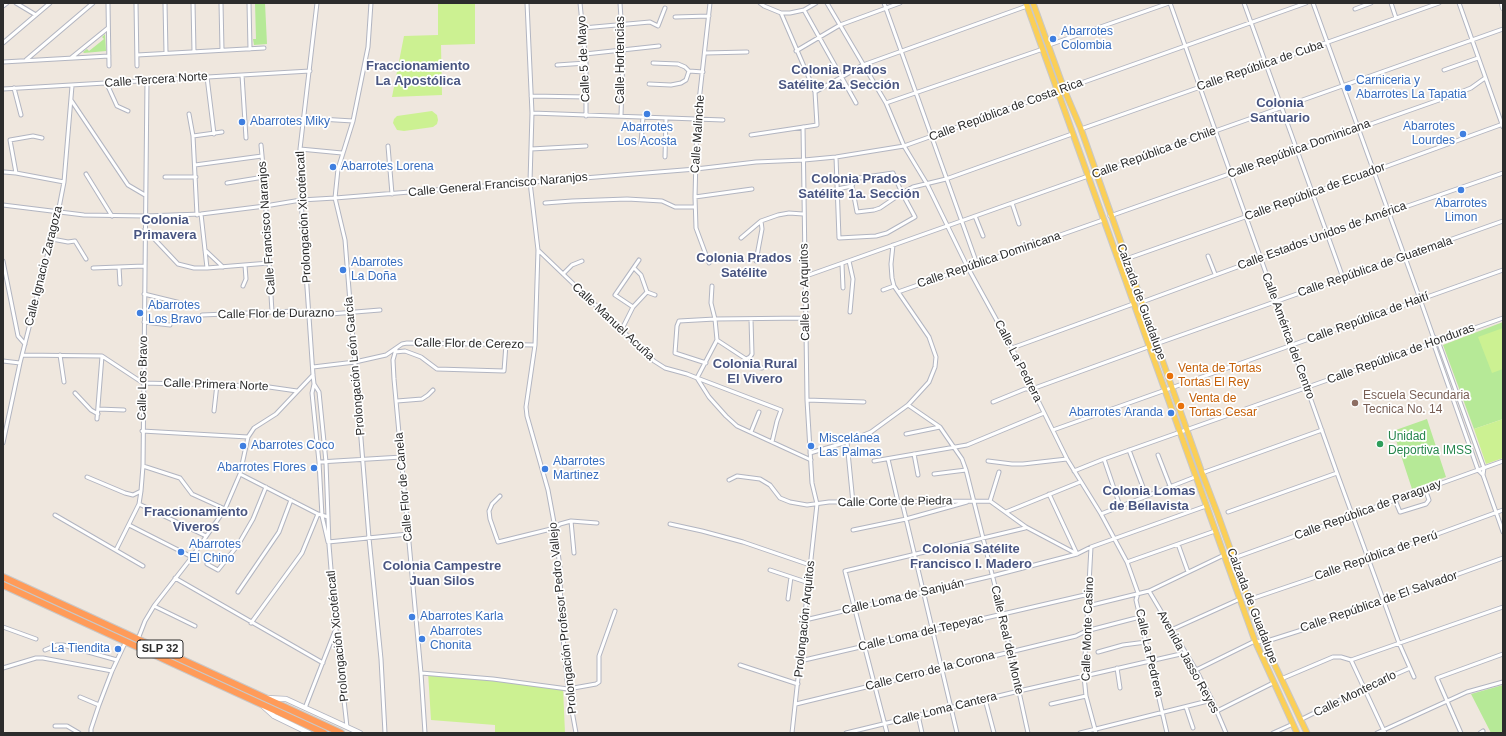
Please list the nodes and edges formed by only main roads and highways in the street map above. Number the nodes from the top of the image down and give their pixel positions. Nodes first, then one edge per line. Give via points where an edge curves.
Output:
1 (1034, 3) edge
2 (1502, 3) edge
3 (1026, 5) edge
4 (1503, 8) edge
5 (3, 577) edge
6 (3, 585) edge
7 (265, 697) junction
8 (261, 704) junction
9 (301, 731) edge
10 (311, 731) edge
11 (324, 733) edge
12 (341, 733) edge
13 (360, 733) edge
14 (1297, 733) edge
15 (1307, 733) edge

1 - 15 main road, Calzada de Guadalupe via 1202,473 1221,514 1248,600 1264,642
2 - 4 main road
3 - 14 main road, Calzada de Guadalupe via 1255,641
5 - 7 highway, SLP 32
6 - 8 highway, SLP 32
7 - 12 highway, SLP 32
7 - 13 main road via 286,699
8 - 9 main road via 274,716
8 - 10 highway, SLP 32
9 - 10 main road
10 - 11 highway, SLP 32

